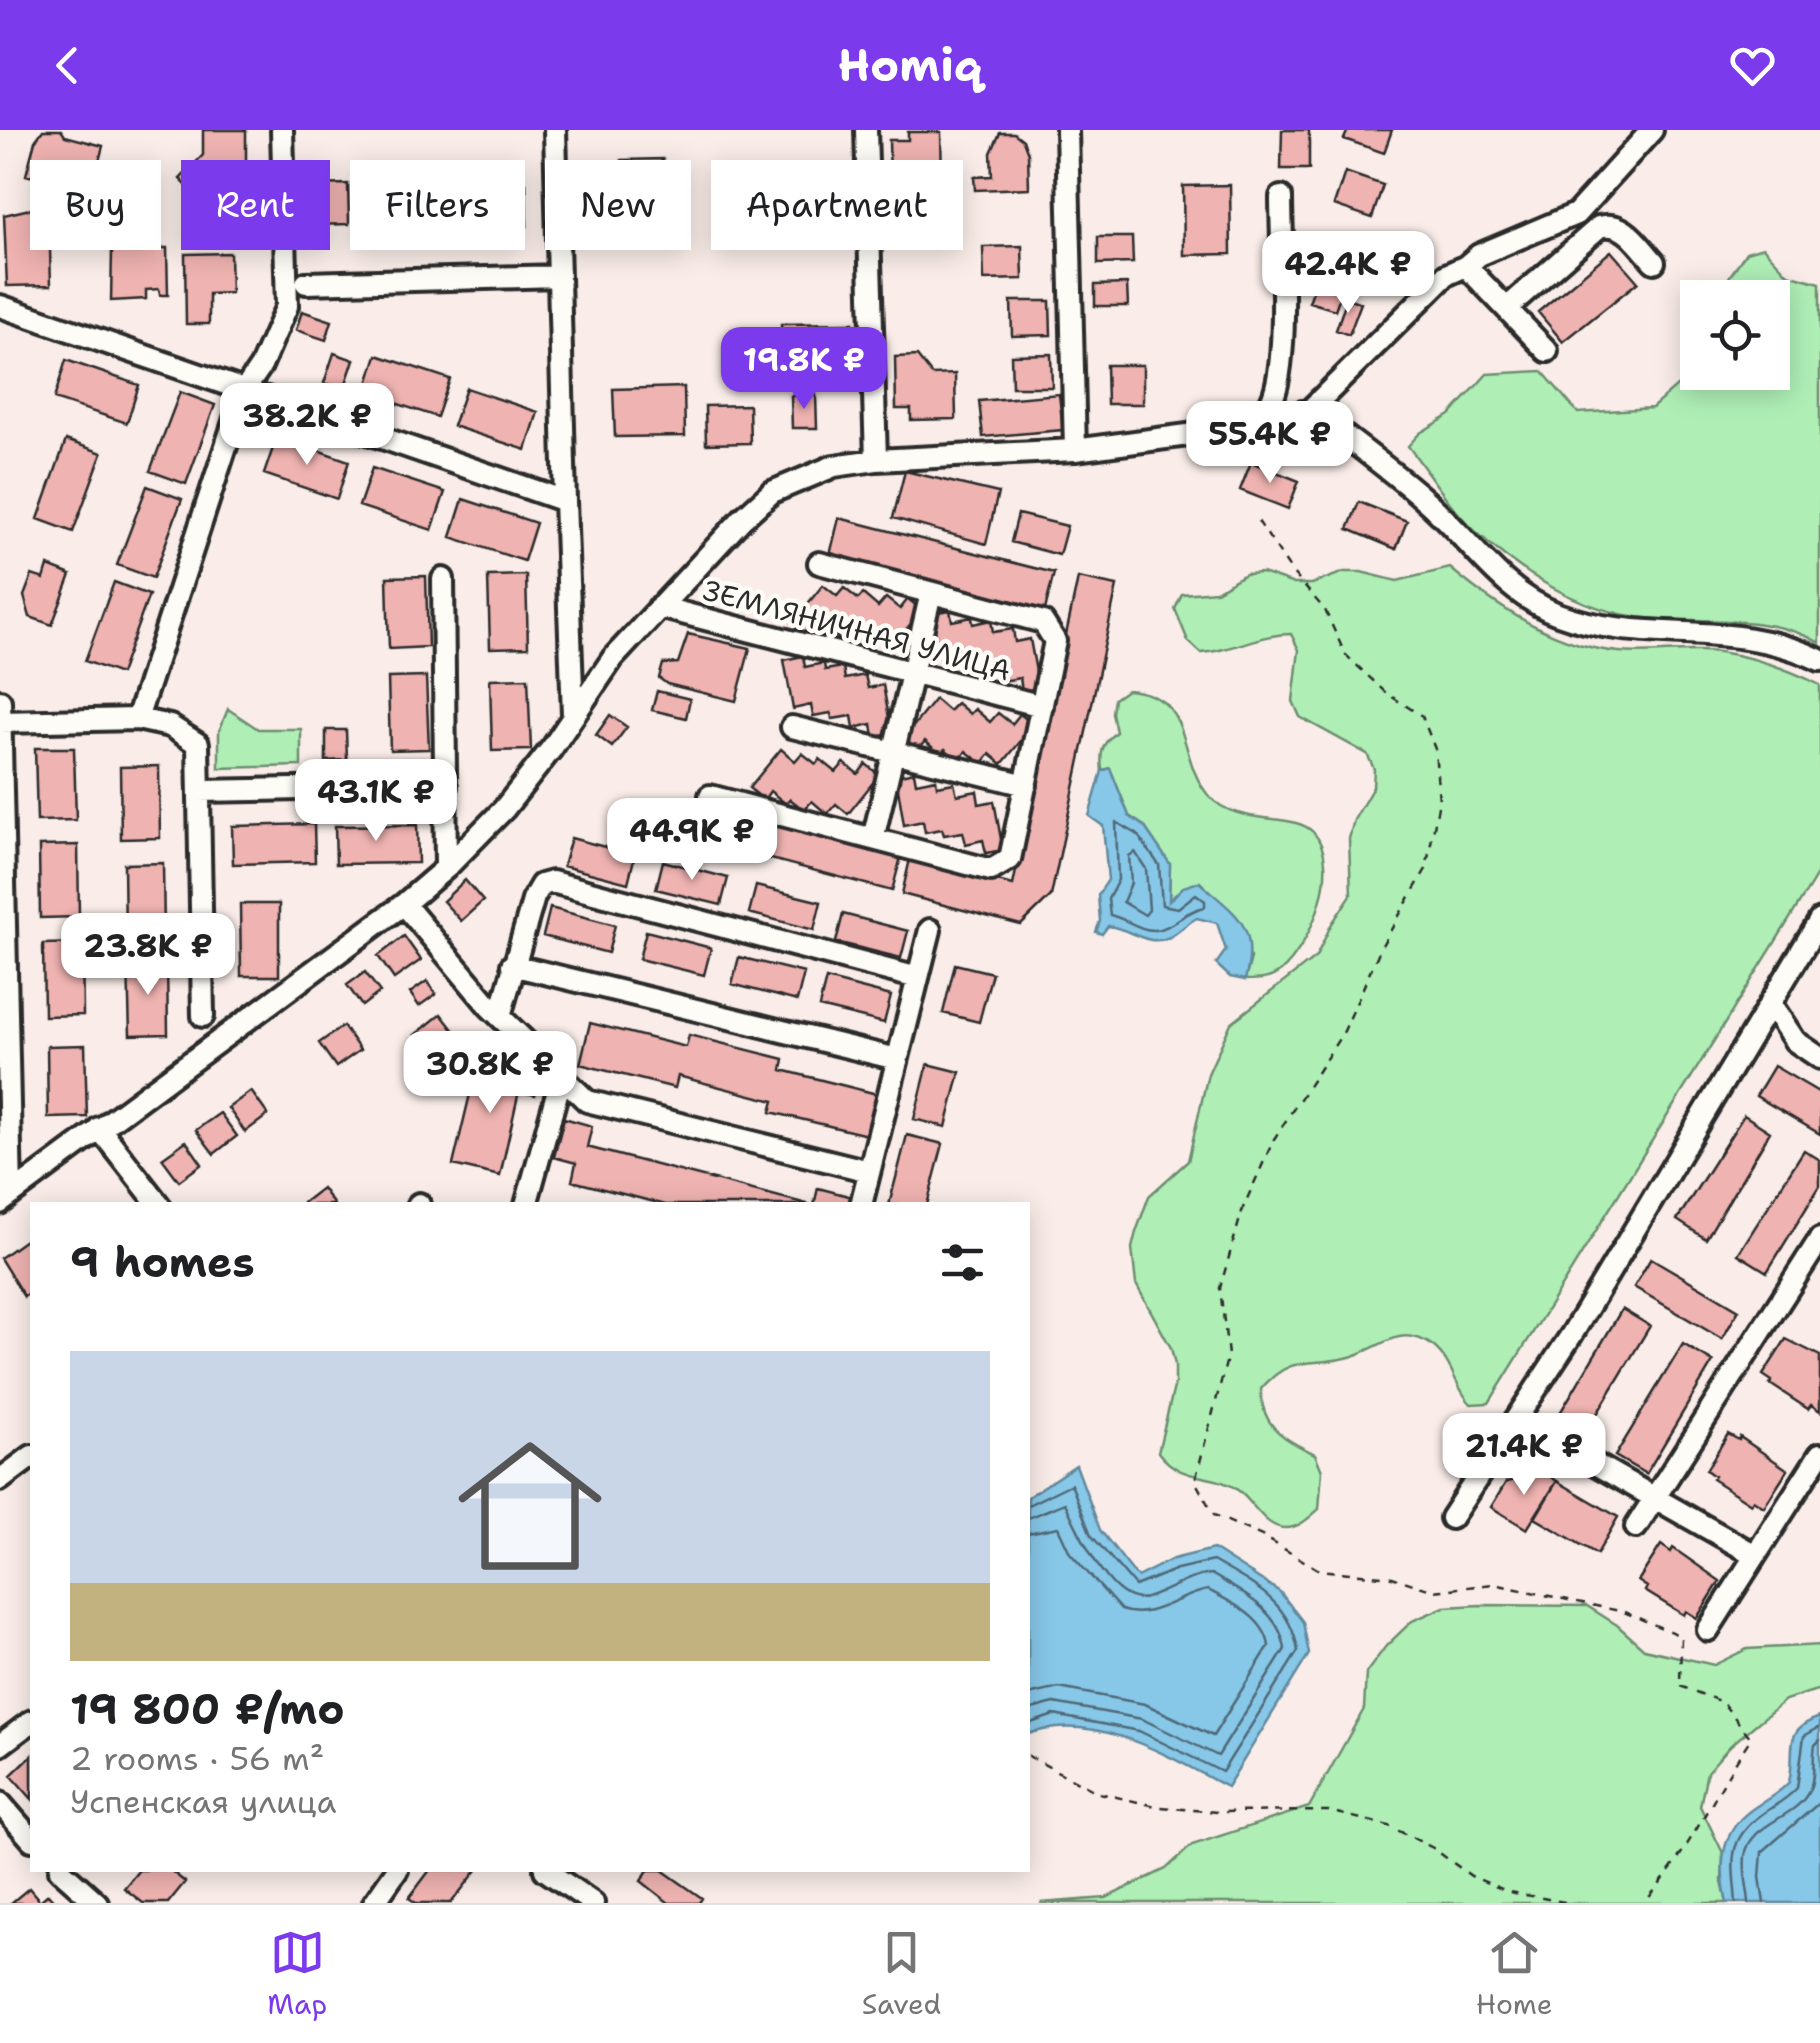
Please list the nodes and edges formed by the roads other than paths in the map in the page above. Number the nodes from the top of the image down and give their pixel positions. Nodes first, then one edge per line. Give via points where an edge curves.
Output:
1 (282, 130) edge
2 (555, 130) edge
3 (866, 130) edge
4 (1067, 130) edge
5 (1652, 130) edge
6 (1281, 197) dead end
7 (1654, 262) dead end
8 (1466, 266) junction
9 (559, 276) junction
10 (306, 283) dead end
11 (0, 306) edge
12 (1507, 308) junction
13 (1547, 352) dead end
14 (244, 390) junction
15 (1310, 410) junction
16 (1248, 427) junction
17 (1076, 450) junction
18 (876, 460) junction
19 (566, 501) junction
20 (819, 564) dead end
21 (443, 579) dead end
22 (931, 592) junction
23 (659, 607) junction
24 (1820, 660) edge
25 (912, 673) junction
26 (0, 701) edge
27 (1042, 706) junction
28 (573, 715) junction
29 (137, 719) junction
30 (1, 722) edge
31 (792, 727) dead end
32 (893, 752) junction
33 (1026, 785) junction
34 (446, 786) junction
35 (200, 791) junction
36 (710, 796) dead end
37 (872, 839) junction
38 (446, 868) junction
39 (404, 904) junction
40 (1820, 920) edge
41 (930, 930) dead end
42 (512, 965) junction
43 (918, 978) junction
44 (1770, 1003) junction
45 (203, 1016) dead end
46 (500, 1016) junction
47 (1820, 1058) edge
48 (897, 1059) junction
49 (561, 1079) junction
50 (99, 1128) junction
51 (869, 1171) junction
52 (6, 1199) edge
53 (156, 1202) edge
54 (527, 1202) edge
55 (861, 1202) edge
56 (1820, 1239) edge
57 (1516, 1419) junction
58 (1820, 1454) edge
59 (30, 1458) edge
60 (0, 1480) edge
61 (1654, 1498) junction
62 (1451, 1518) dead end
63 (1636, 1527) dead end
64 (1755, 1556) junction
65 (1708, 1630) dead end
66 (30, 1724) edge
67 (0, 1746) edge
68 (0, 1803) edge
69 (30, 1838) edge
70 (62, 1872) edge
71 (396, 1872) edge
72 (548, 1872) edge
73 (97, 1903) edge
74 (374, 1903) edge
75 (593, 1903) edge

1 - 14 street via 287,306
2 - 9 street
3 - 18 street
4 - 17 street
5 - 8 street via 1576,214
6 - 16 street via 1278,382 1270,406
7 - 12 street via 1624,228 1611,224
8 - 12 street
8 - 15 street via 1446,276
9 - 10 street
9 - 19 street
11 - 14 street
12 - 13 street
14 - 19 street
14 - 29 street
15 - 16 street
15 - 24 street via 1429,503 1492,572 1553,612 1632,632 1756,637
16 - 17 street
17 - 18 street
18 - 23 street via 834,466 772,492
19 - 28 street
20 - 22 street
21 - 34 street
22 - 25 street
22 - 27 street via 1043,622 1055,640
23 - 25 street, ЗЕМЛЯНИЧНАЯ УЛИЦА
23 - 28 street
25 - 27 street, ЗЕМЛЯНИЧНАЯ УЛИЦА
25 - 32 street
26 - 30 street
27 - 33 street
28 - 38 street via 504,809
29 - 30 street
29 - 35 street via 170,726 198,744
30 - 52 street
31 - 32 street
32 - 33 street
32 - 37 street
33 - 37 street via 1010,859 991,870
34 - 35 street
34 - 38 street
35 - 45 street
36 - 37 street
38 - 39 street
39 - 46 street
39 - 50 street
40 - 44 street
41 - 43 street
42 - 43 street via 534,896 552,882
42 - 46 street
42 - 48 street
43 - 48 street
44 - 47 street via 1795,1041
44 - 57 street
46 - 49 street
48 - 51 street
49 - 51 street via 588,1101
49 - 54 street
50 - 52 street
50 - 53 street
51 - 55 street
56 - 61 street
57 - 61 street
57 - 62 street
58 - 64 street
59 - 60 street
61 - 63 street
61 - 64 street
64 - 65 street
66 - 67 street
68 - 69 street
70 - 73 street
71 - 74 street
72 - 75 street

